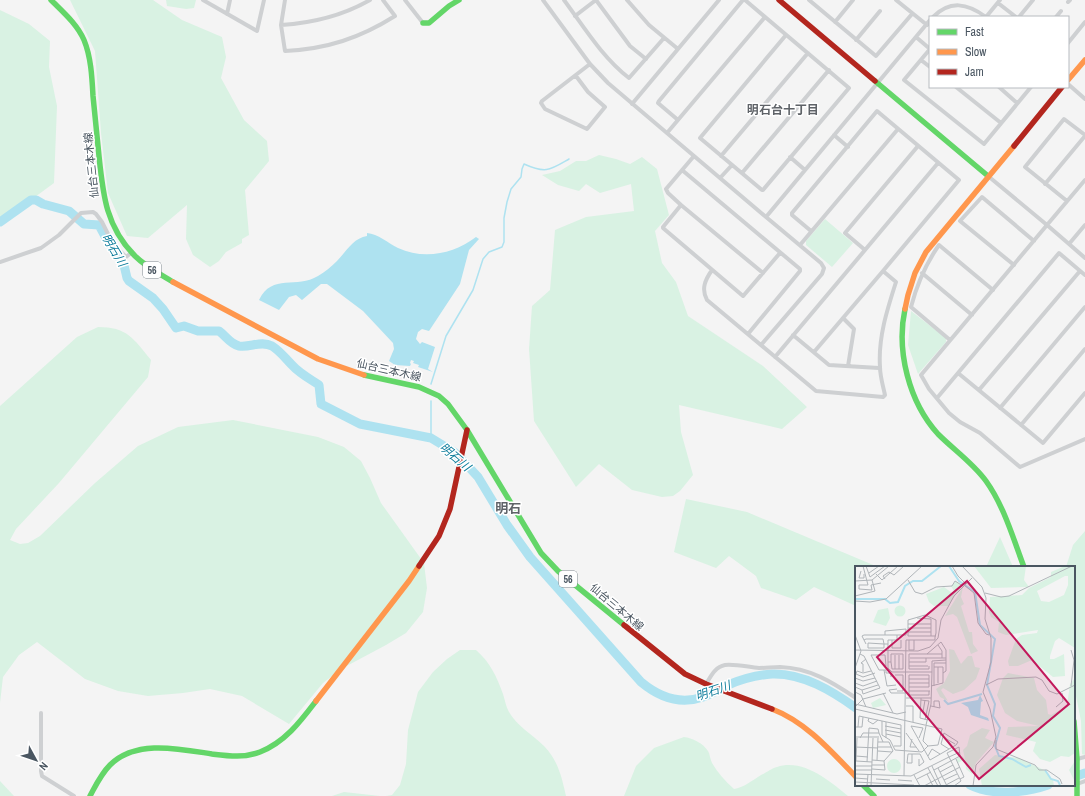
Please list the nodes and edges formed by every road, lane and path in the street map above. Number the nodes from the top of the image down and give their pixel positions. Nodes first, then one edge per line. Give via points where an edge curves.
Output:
1 (50, 0) edge
2 (203, 0) edge
3 (230, 0) edge
4 (264, 0) edge
5 (285, 0) edge
6 (370, 0) edge
7 (383, 0) edge
8 (405, 0) edge
9 (452, 0) edge
10 (459, 0) edge
11 (543, 0) edge
12 (564, 0) edge
13 (596, 0) edge
14 (627, 0) edge
15 (719, 0) edge
16 (744, 0) edge
17 (779, 0) edge
18 (809, 0) edge
19 (819, 0) edge
20 (853, 0) edge
21 (1033, 0) edge
22 (899, 1) edge
23 (999, 1) edge
24 (815, 5) junction
25 (880, 10) dead end
26 (1061, 11) dead end
27 (227, 14) junction
28 (912, 14) junction
29 (575, 16) junction
30 (934, 16) edge
31 (984, 16) edge
32 (987, 16) edge
33 (1016, 16) edge
34 (1018, 16) edge
35 (1057, 16) edge
36 (765, 17) junction
37 (929, 21) edge
38 (422, 22) junction
39 (835, 22) junction
40 (1085, 22) edge
41 (281, 25) junction
42 (926, 25) junction
43 (786, 35) junction
44 (916, 37) junction
45 (664, 38) junction
46 (856, 40) junction
47 (1069, 41) edge
48 (929, 48) edge
49 (678, 49) junction
50 (929, 50) edge
51 (808, 53) junction
52 (646, 59) junction
53 (921, 60) junction
54 (1085, 60) edge
55 (590, 64) junction
56 (929, 66) edge
57 (829, 70) junction
58 (576, 76) junction
59 (1069, 79) edge
60 (878, 83) junction
61 (1069, 85) edge
62 (957, 88) edge
63 (999, 88) edge
64 (1030, 88) edge
65 (1061, 88) edge
66 (1085, 99) edge
67 (1017, 103) junction
68 (632, 104) junction
69 (678, 120) junction
70 (1000, 123) junction
71 (898, 129) junction
72 (667, 133) junction
73 (834, 135) junction
74 (1085, 136) edge
75 (848, 146) junction
76 (918, 146) junction
77 (694, 156) junction
78 (721, 156) junction
79 (790, 157) junction
80 (938, 163) junction
81 (732, 165) junction
82 (682, 170) junction
83 (805, 170) junction
84 (742, 173) junction
85 (988, 176) junction
86 (720, 178) junction
87 (1085, 180) edge
88 (1045, 184) junction
89 (1067, 201) junction
90 (681, 205) junction
91 (766, 216) junction
92 (1047, 225) junction
93 (1085, 225) edge
94 (811, 232) junction
95 (1034, 241) junction
96 (1069, 244) junction
97 (800, 245) junction
98 (865, 250) junction
99 (131, 253) junction
100 (780, 253) junction
101 (1085, 258) edge
102 (0, 262) edge
103 (1014, 265) junction
104 (712, 270) junction
105 (883, 271) junction
106 (1080, 271) junction
107 (763, 273) junction
108 (922, 273) junction
109 (1085, 275) edge
110 (993, 290) junction
111 (1085, 307) edge
112 (972, 315) junction
113 (843, 318) junction
114 (748, 334) junction
115 (794, 335) junction
116 (950, 340) junction
117 (761, 345) junction
118 (1085, 349) edge
119 (814, 352) junction
120 (775, 357) junction
121 (848, 366) junction
122 (880, 368) junction
123 (958, 373) junction
124 (979, 390) junction
125 (1085, 393) edge
126 (937, 398) junction
127 (1000, 408) junction
128 (1021, 425) junction
129 (467, 430) junction
130 (1085, 440) edge
131 (1024, 566) edge
132 (709, 685) junction
133 (855, 697) edge
134 (41, 713) dead end
135 (1075, 734) edge
136 (1085, 757) edge
137 (1077, 759) junction
138 (1076, 767) edge
139 (855, 776) edge
140 (1085, 781) edge
141 (1077, 783) junction
142 (864, 786) edge
143 (74, 796) edge
144 (90, 796) edge
145 (874, 796) edge
146 (1077, 796) edge

1 - 99 street, 仙台三本木線 / 56 via 74,23 86,43 105,200 117,232
2 - 27 street
3 - 27 street
4 - 27 street via 257,30
5 - 41 street
6 - 41 street via 332,17
7 - 41 street via 395,16 377,28 330,45 308,50 285,51
8 - 38 street
9 - 38 street
10 - 38 street via 429,22
11 - 55 street
12 - 29 street
13 - 29 street
13 - 52 street via 630,46
14 - 45 street
15 - 49 street
16 - 36 street
16 - 69 street via 659,101 658,103
17 - 60 street
18 - 24 street
19 - 24 street
20 - 39 street
21 - 34 street
22 - 28 street
23 - 32 street
23 - 33 street
24 - 39 street
25 - 46 street
26 - 35 street
28 - 42 street
28 - 46 street via 876,56
29 - 52 street via 608,59 628,78
30 - 31 street via 940,10 959,5 972,8
36 - 43 street
36 - 69 street
37 - 42 street
39 - 46 street
40 - 47 street
42 - 44 street
43 - 51 street
43 - 78 street via 700,138
44 - 48 street
44 - 60 street
45 - 49 street
45 - 52 street
49 - 68 street
50 - 53 street
51 - 57 street
51 - 78 street
53 - 56 street
53 - 70 street via 904,80 984,144
54 - 59 street
55 - 58 street
55 - 68 street
57 - 79 street via 849,88
57 - 84 street
58 - 58 street via 588,92 605,106 587,129 545,109 541,103
60 - 73 street
60 - 85 street
61 - 66 street
62 - 70 street
63 - 67 street
64 - 67 street
65 - 85 street
67 - 70 street
68 - 72 street
69 - 72 street
71 - 75 street via 877,111
71 - 76 street
71 - 94 street
72 - 77 street
73 - 75 street
73 - 83 street
74 - 88 street
74 - 88 street via 1064,118 1025,167
75 - 94 street via 792,213
76 - 80 street
76 - 98 street via 845,233
77 - 82 street
77 - 86 street
78 - 81 street
79 - 83 street
79 - 84 street via 764,190
80 - 98 street
80 - 105 street via 959,180
81 - 84 street
81 - 86 street
82 - 90 street via 666,189
82 - 100 street
83 - 91 street
85 - 92 street
85 - 131 street via 929,247 913,275 902,320 902,353 910,384 923,412 940,435 972,464 991,489 1002,509
86 - 91 street
87 - 89 street
88 - 89 street
89 - 92 street
90 - 104 street via 663,228
90 - 107 street
91 - 97 street
92 - 95 street
92 - 96 street
93 - 96 street
94 - 97 street
95 - 103 street
95 - 103 street via 982,197 960,221
96 - 101 street
97 - 117 street via 824,266 824,271
98 - 115 street
99 - 102 street via 126,257 117,248 93,212 81,213 40,248
99 - 129 street, 仙台三本木線 / 56 via 157,273 318,359 357,374 419,387 433,393 448,404
100 - 107 street
100 - 114 street via 800,271
103 - 110 street
104 - 107 street via 743,296
104 - 114 street via 703,288 705,297
105 - 113 street
105 - 122 street via 896,282 882,330
106 - 109 street
106 - 123 street via 1059,253
106 - 124 street
108 - 110 street via 939,246
108 - 112 street
108 - 116 street via 911,307
110 - 112 street
111 - 127 street
112 - 116 street
113 - 119 street
113 - 121 street via 854,329
114 - 117 street
115 - 119 street
115 - 120 street
116 - 126 street via 921,375
117 - 120 street
118 - 128 street
119 - 121 street via 829,365
120 - 122 street via 818,392 883,397 885,394
121 - 122 street
123 - 124 street
123 - 126 street
124 - 127 street
125 - 128 street via 1043,443
126 - 130 street via 949,413 980,434 1020,467
127 - 128 street
129 - 132 street, 仙台三本木線 / 56 via 548,562 673,666 693,679
129 - 144 street via 450,509 439,536 409,581 285,738 275,746 244,756 151,747 132,752 112,763 102,774
132 - 133 street via 715,670 725,665 781,667 816,674
132 - 139 street, 仙台三本木線 / 56 via 770,707 795,721 820,740
134 - 143 street via 42,776
135 - 137 street
136 - 137 street
137 - 138 street
138 - 141 street
140 - 141 street
141 - 146 street
142 - 145 street

